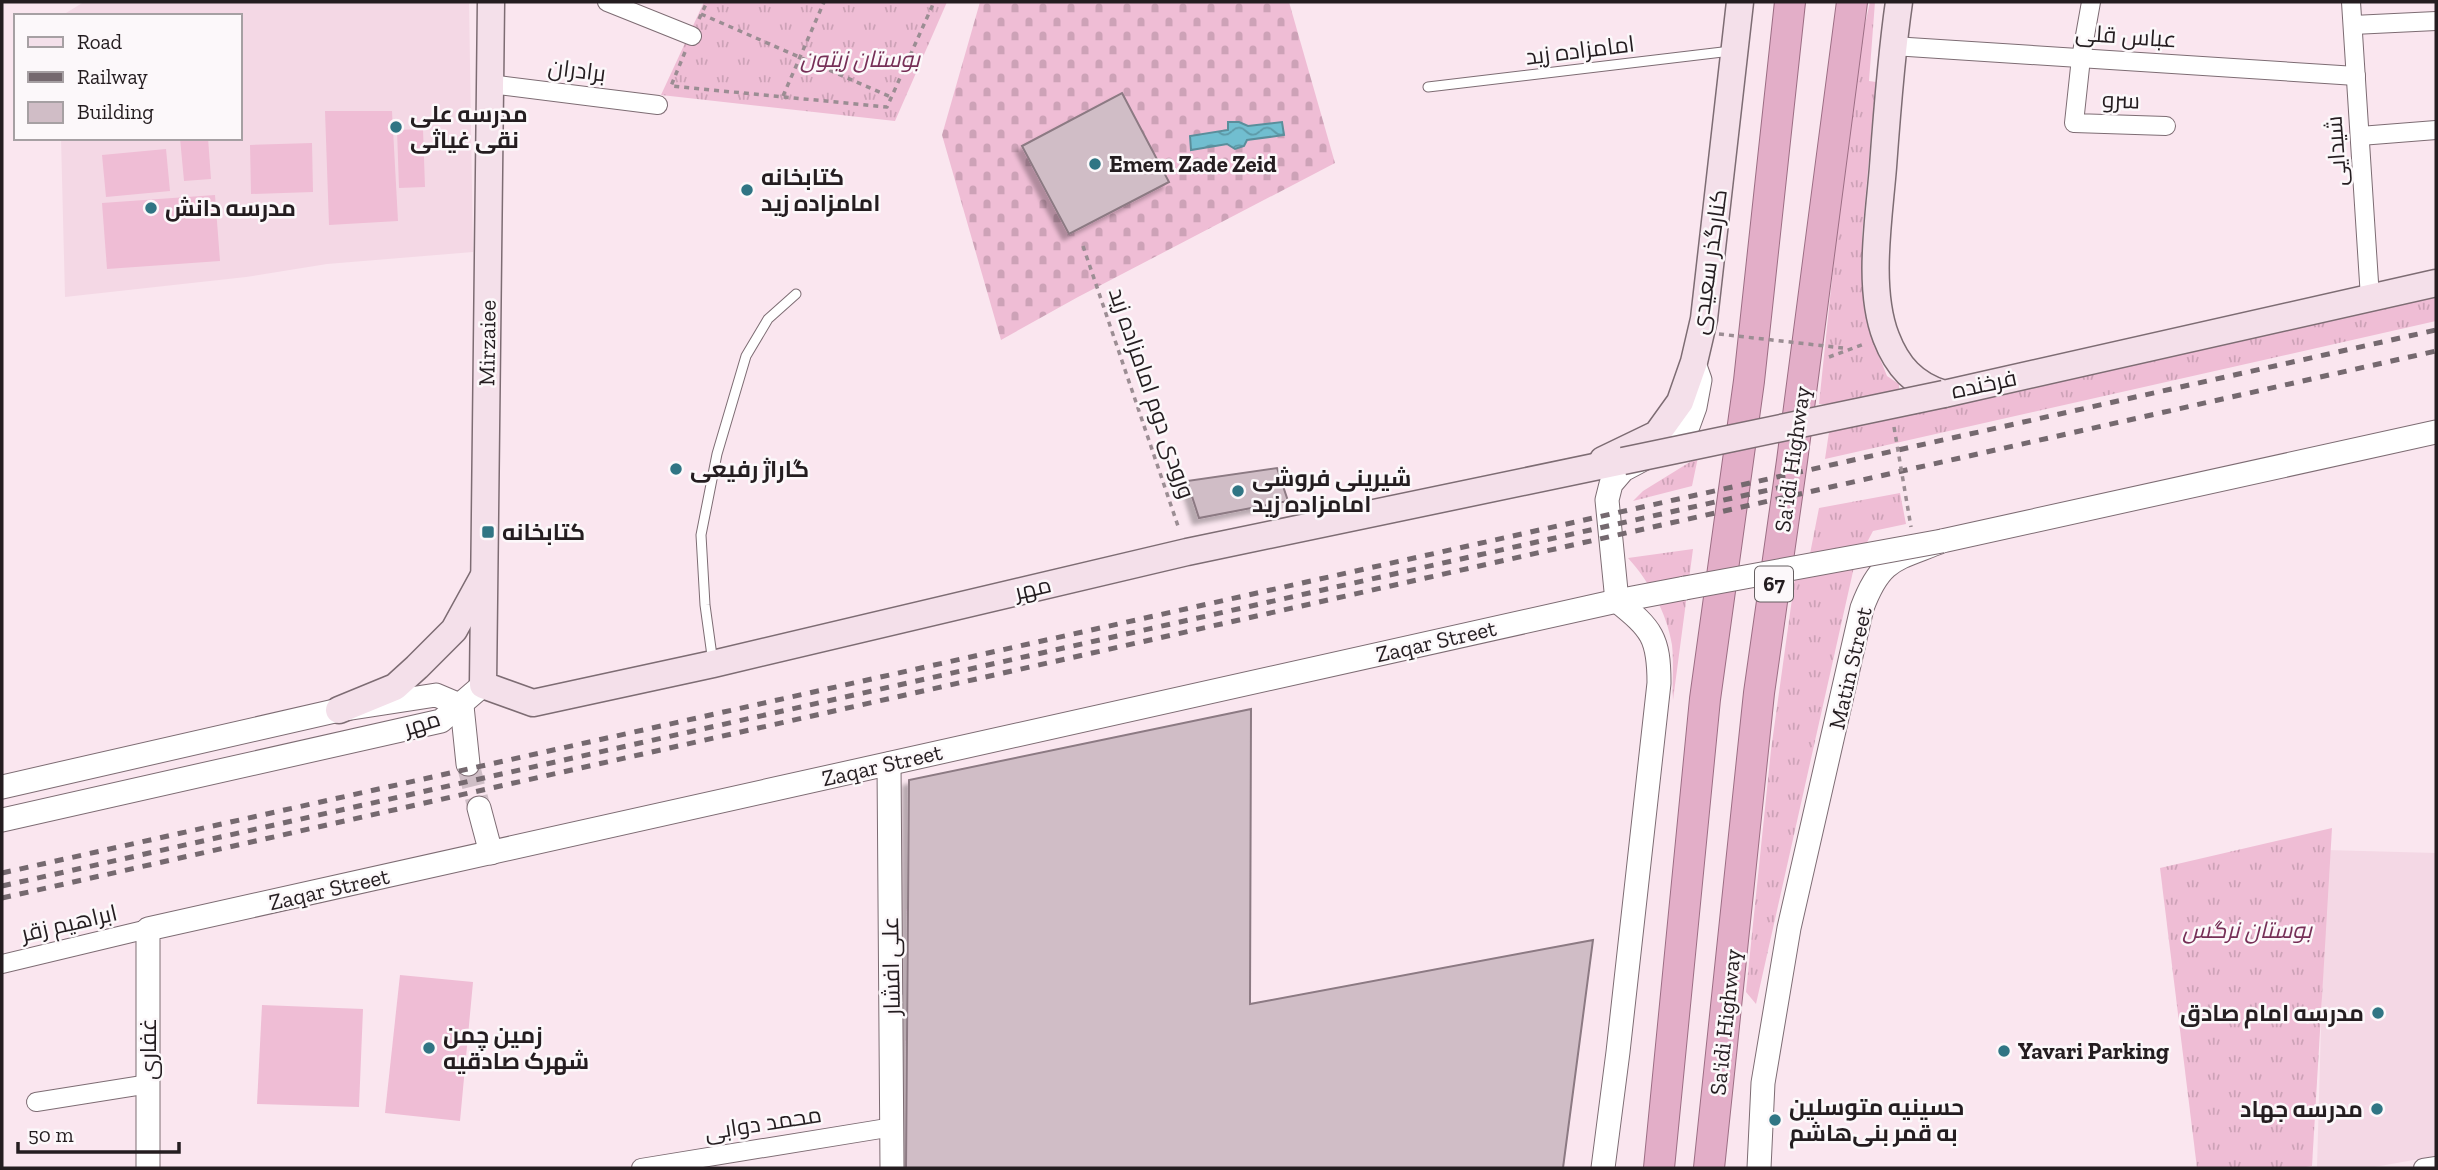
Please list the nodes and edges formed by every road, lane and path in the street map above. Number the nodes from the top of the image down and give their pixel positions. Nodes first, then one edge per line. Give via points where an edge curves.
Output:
1 (491, 2) edge
2 (607, 2) edge
3 (824, 2) edge
4 (933, 2) edge
5 (1740, 2) edge
6 (1790, 2) edge
7 (1852, 2) edge
8 (1899, 2) edge
9 (2091, 2) edge
10 (2351, 2) edge
11 (701, 14) dead end
12 (2436, 21) edge
13 (2353, 25) junction
14 (692, 36) dead end
15 (1893, 46) junction
16 (1736, 50) junction
17 (800, 57) junction
18 (2081, 58) junction
19 (2356, 76) junction
20 (490, 84) junction
21 (671, 86) dead end
22 (1428, 87) dead end
23 (783, 97) junction
24 (891, 97) junction
25 (658, 105) dead end
26 (2166, 126) dead end
27 (2436, 130) edge
28 (2360, 136) junction
29 (1083, 246) dead end
30 (2436, 283) edge
31 (796, 294) dead end
32 (2370, 298) junction
33 (1719, 334) dead end
34 (1885, 335) junction
35 (1694, 362) junction
36 (1944, 394) junction
37 (1894, 424) dead end
38 (2436, 432) edge
39 (1585, 469) junction
40 (1910, 527) dead end
41 (1942, 541) junction
42 (1187, 552) junction
43 (484, 575) junction
44 (1617, 601) junction
45 (713, 664) junction
46 (483, 685) junction
47 (462, 706) junction
48 (339, 710) junction
49 (468, 764) tunnel mouth
50 (888, 764) junction
51 (2, 787) edge
52 (479, 808) tunnel mouth
53 (2, 820) edge
54 (491, 853) junction
55 (148, 929) junction
56 (2, 964) edge
57 (149, 1084) junction
58 (36, 1102) dead end
59 (893, 1127) junction
60 (2436, 1166) edge
61 (148, 1168) edge
62 (641, 1168) edge
63 (892, 1168) edge
64 (1602, 1168) edge
65 (1659, 1168) edge
66 (1709, 1168) edge
67 (1759, 1168) edge
68 (2423, 1168) edge

1 - 20 main road, Mirzaiee
2 - 14 street
3 - 17 path
4 - 24 path
5 - 16 main road, کنارگذر سعیدی
6 - 65 highway, 67 via 1749,381 1705,699
7 - 66 highway, Sa'idi Highway / 67 via 1759,693
8 - 15 main road, فرخنده
9 - 18 street
10 - 13 street, شیدایی
11 - 17 path
12 - 13 street
13 - 19 street, شیدایی
15 - 18 street, عباس قلی
15 - 34 main road, فرخنده via 1877,240 1877,293
16 - 22 lane, امامزاده زید
16 - 35 main road, کنارگذر سعیدی via 1704,319
17 - 23 path
17 - 24 path
18 - 19 street, عباس قلی
18 - 26 street, سرو via 2074,123
19 - 28 street, شیدایی
20 - 25 street, برادران
20 - 43 main road, Mirzaiee
21 - 23 path
23 - 24 path via 887,107
27 - 28 street
28 - 32 street, شیدایی
29 - 42 path, ورودی دوم امامزاده زید
30 - 32 main road, فرخنده
31 - 45 lane via 768,319 746,356 717,454 701,535
32 - 36 main road, فرخنده
33 - 34 path, bridge via 1843,348 1834,357
34 - 36 main road, فرخنده via 1911,378
35 - 39 main road, کنارگذر سعیدی via 1680,402 1657,434
35 - 44 street via 1700,380 1687,429 1623,470 1611,484 1607,500
36 - 39 main road, bridge
37 - 40 path, bridge
38 - 41 street, Matin Street
39 - 42 main road, مهر
41 - 44 street, Zaqar Street, bridge
41 - 67 street, Matin Street via 1888,564 1878,574 1862,608 1789,928 1763,1083
42 - 45 main road, مهر
43 - 46 main road, Mirzaiee
43 - 48 main road via 454,630 396,687
44 - 50 street, Zaqar Street
44 - 64 street via 1642,621 1655,642 1659,683
45 - 46 main road, مهر via 533,703
46 - 47 street
47 - 48 street, مهر via 436,695
47 - 49 street
47 - 53 street, مهر via 441,721
48 - 51 street, مهر
50 - 54 street, Zaqar Street
50 - 59 street, علی افشار
52 - 54 street
54 - 55 street, Zaqar Street
55 - 56 street, ابراهیم زقر
55 - 57 street, غفاری
57 - 58 street
57 - 61 street, غفاری
59 - 62 street, محمد دوابی
59 - 63 street, علی افشار
60 - 68 street

